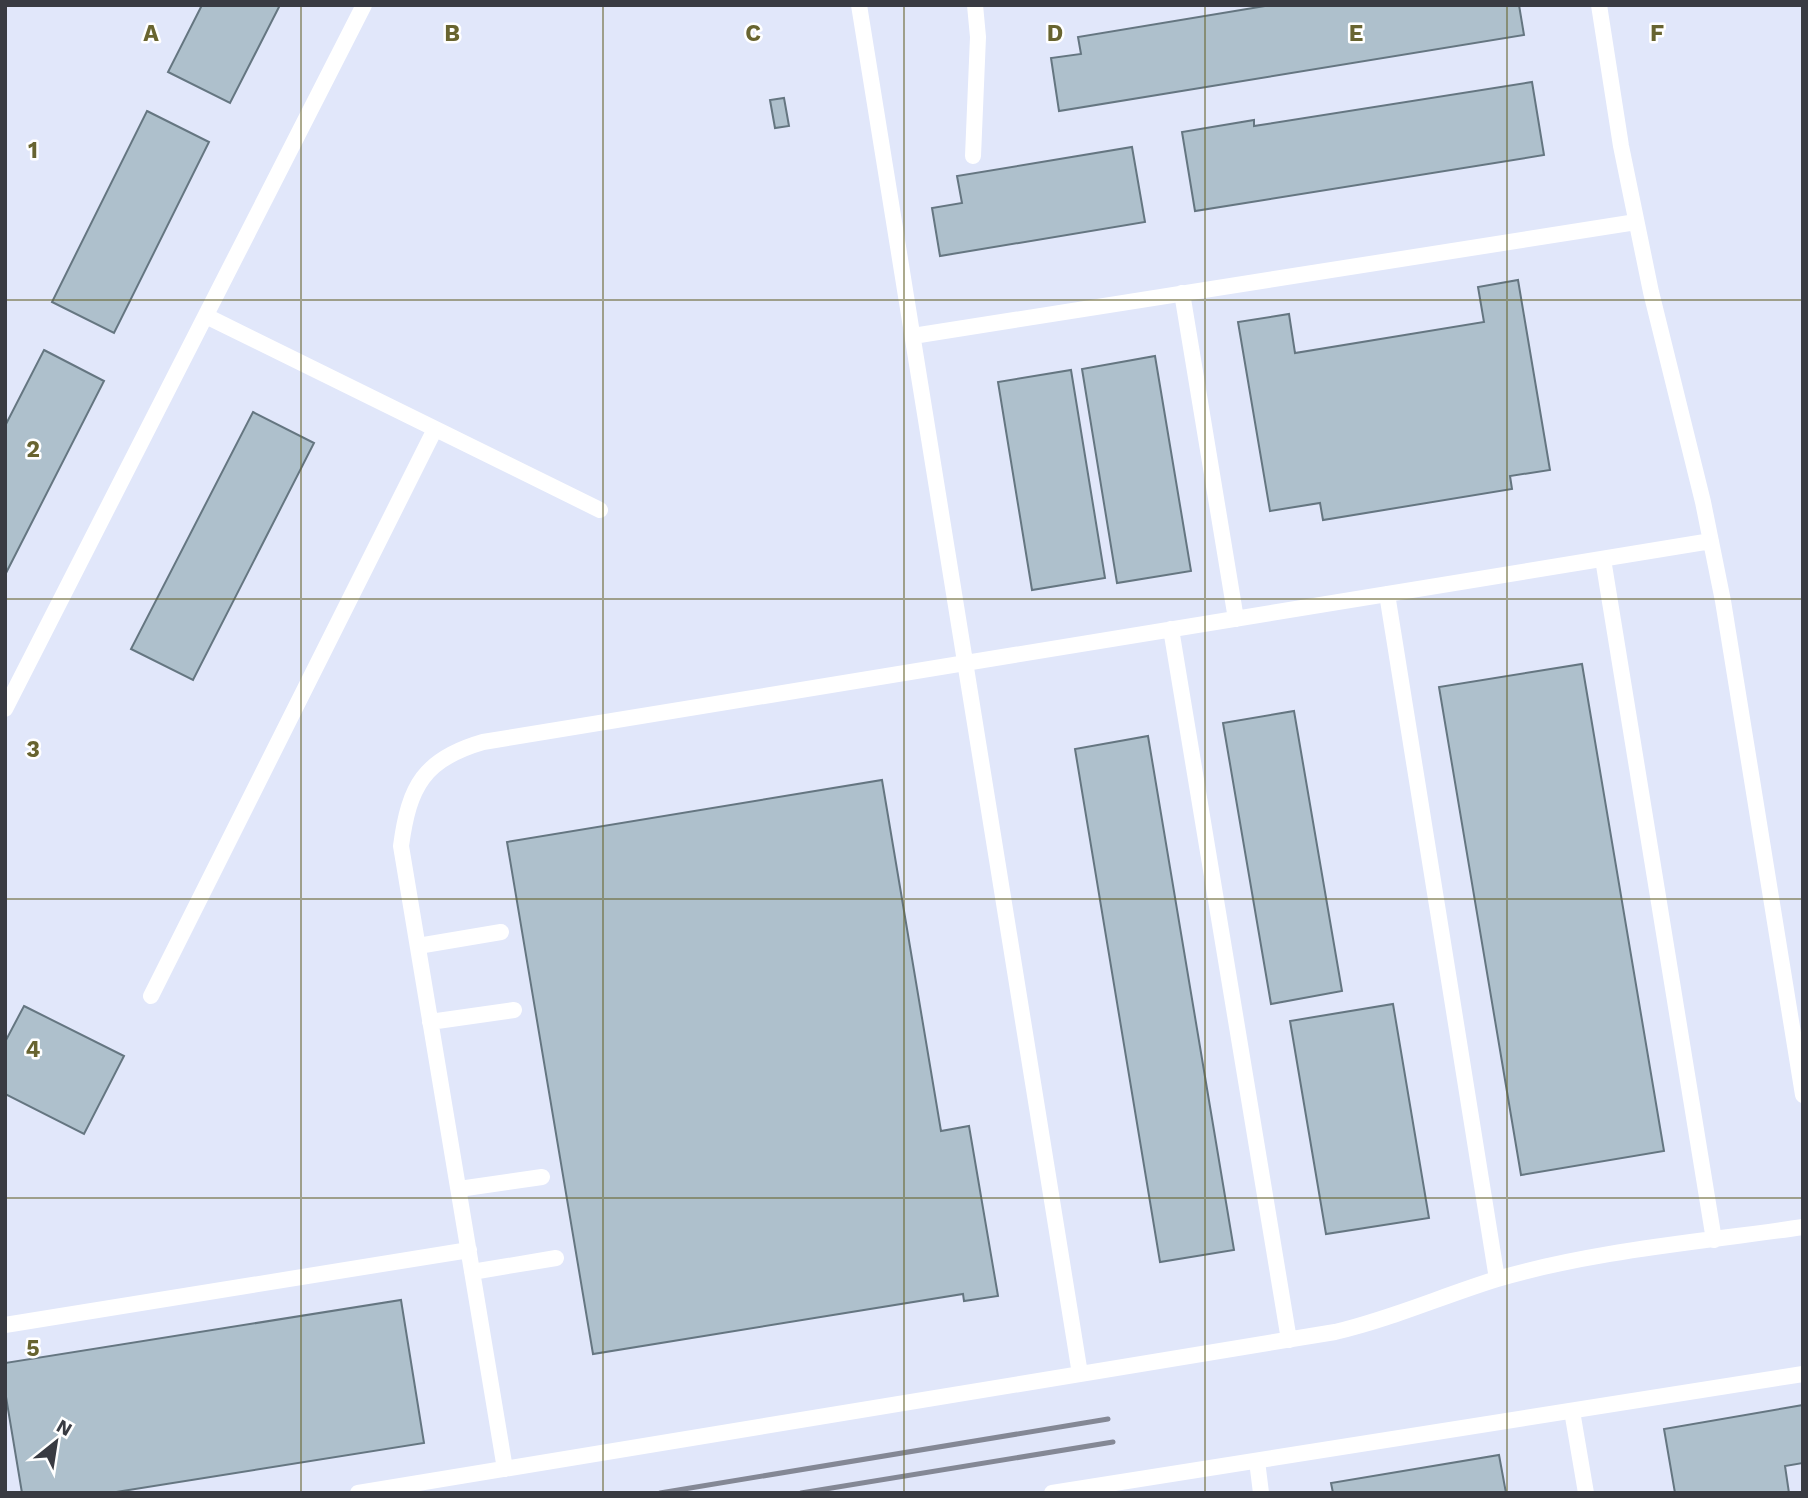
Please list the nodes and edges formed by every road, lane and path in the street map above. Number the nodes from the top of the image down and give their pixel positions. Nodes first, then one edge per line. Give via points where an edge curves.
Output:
1 (364, 5) edge
2 (859, 5) edge
3 (975, 5) edge
4 (1599, 5) edge
5 (973, 156) dead end
6 (1636, 222) junction
7 (1182, 293) junction
8 (205, 316) junction
9 (913, 336) junction
10 (435, 429) junction
11 (600, 510) dead end
12 (1710, 541) junction
13 (1603, 559) junction
14 (1387, 594) junction
15 (1236, 619) junction
16 (1171, 629) junction
17 (966, 663) junction
18 (5, 709) edge
19 (501, 932) dead end
20 (418, 947) junction
21 (151, 996) dead end
22 (514, 1010) dead end
23 (430, 1022) junction
24 (1803, 1095) edge
25 (542, 1177) dead end
26 (459, 1189) junction
27 (1803, 1227) edge
28 (1714, 1240) junction
29 (468, 1250) junction
30 (556, 1258) dead end
31 (472, 1272) junction
32 (1497, 1279) junction
33 (5, 1325) edge
34 (1289, 1340) junction
35 (1080, 1374) junction
36 (1803, 1374) edge
37 (1572, 1410) junction
38 (1257, 1461) junction
39 (505, 1469) junction
40 (358, 1493) edge
41 (1052, 1493) edge
42 (1261, 1493) edge
43 (1586, 1493) edge

1 - 8 lane
2 - 9 lane
3 - 5 lane
4 - 6 lane
6 - 7 lane
6 - 12 lane
7 - 9 lane
7 - 15 lane
8 - 10 lane
8 - 18 lane
9 - 17 lane
10 - 11 lane
10 - 21 lane
12 - 13 lane
12 - 24 lane
13 - 14 lane
13 - 28 lane
14 - 15 lane
14 - 32 lane
15 - 16 lane
16 - 17 lane
16 - 34 lane
17 - 20 lane via 455,750 430,766 414,789 405,816 401,846
17 - 35 lane
19 - 20 lane
20 - 23 lane
22 - 23 lane
23 - 26 lane
25 - 26 lane
26 - 29 lane
27 - 28 lane
28 - 32 lane via 1569,1262
29 - 31 lane
29 - 33 lane
30 - 31 lane
31 - 39 lane
32 - 34 lane via 1382,1321
34 - 35 lane
35 - 39 lane
36 - 37 lane
37 - 38 lane
37 - 43 lane
38 - 41 lane
38 - 42 lane
39 - 40 lane

